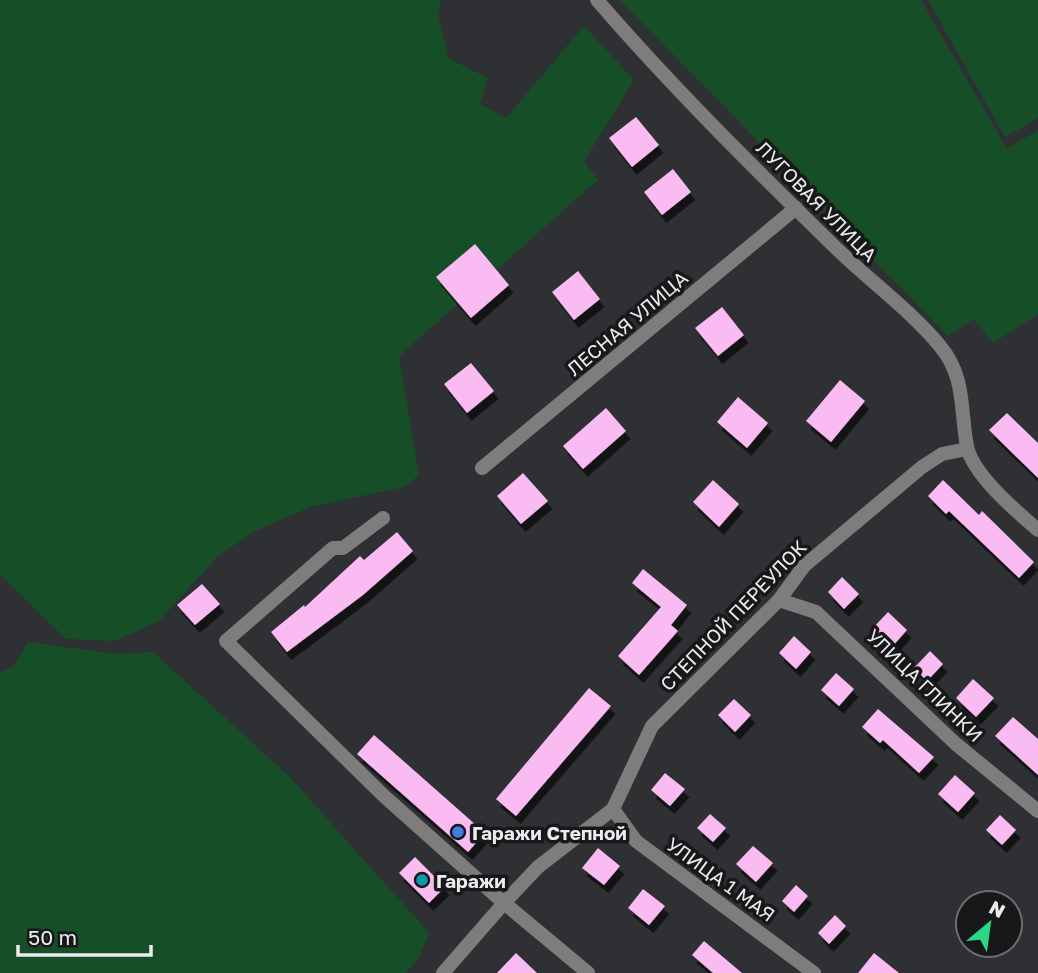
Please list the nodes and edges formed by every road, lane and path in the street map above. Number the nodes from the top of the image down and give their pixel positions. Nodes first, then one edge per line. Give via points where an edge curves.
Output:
1 (597, 0) edge
2 (796, 208) junction
3 (967, 449) junction
4 (482, 468) dead end
5 (383, 518) dead end
6 (1038, 530) edge
7 (779, 600) junction
8 (613, 808) junction
9 (1038, 811) edge
10 (504, 904) junction
11 (443, 973) edge
12 (588, 973) edge
13 (814, 973) edge

1 - 2 street, ЛУГОВАЯ УЛИЦА via 648,59
2 - 3 street, ЛУГОВАЯ УЛИЦА via 941,347 958,375
2 - 4 street, ЛЕСНАЯ УЛИЦА
3 - 6 street via 983,475
3 - 7 street, СТЕПНОЙ ПЕРЕУЛОК via 942,454 922,467 804,566
5 - 10 street via 343,548 333,548 226,641 384,796
7 - 8 street, СТЕПНОЙ ПЕРЕУЛОК via 652,726
7 - 9 street, УЛИЦА ГЛИНКИ via 816,612 956,744
8 - 10 street, СТЕПНОЙ ПЕРЕУЛОК via 538,867
8 - 13 street, УЛИЦА 1 МАЯ via 636,841
10 - 11 street, СТЕПНОЙ ПЕРЕУЛОК
10 - 12 street

